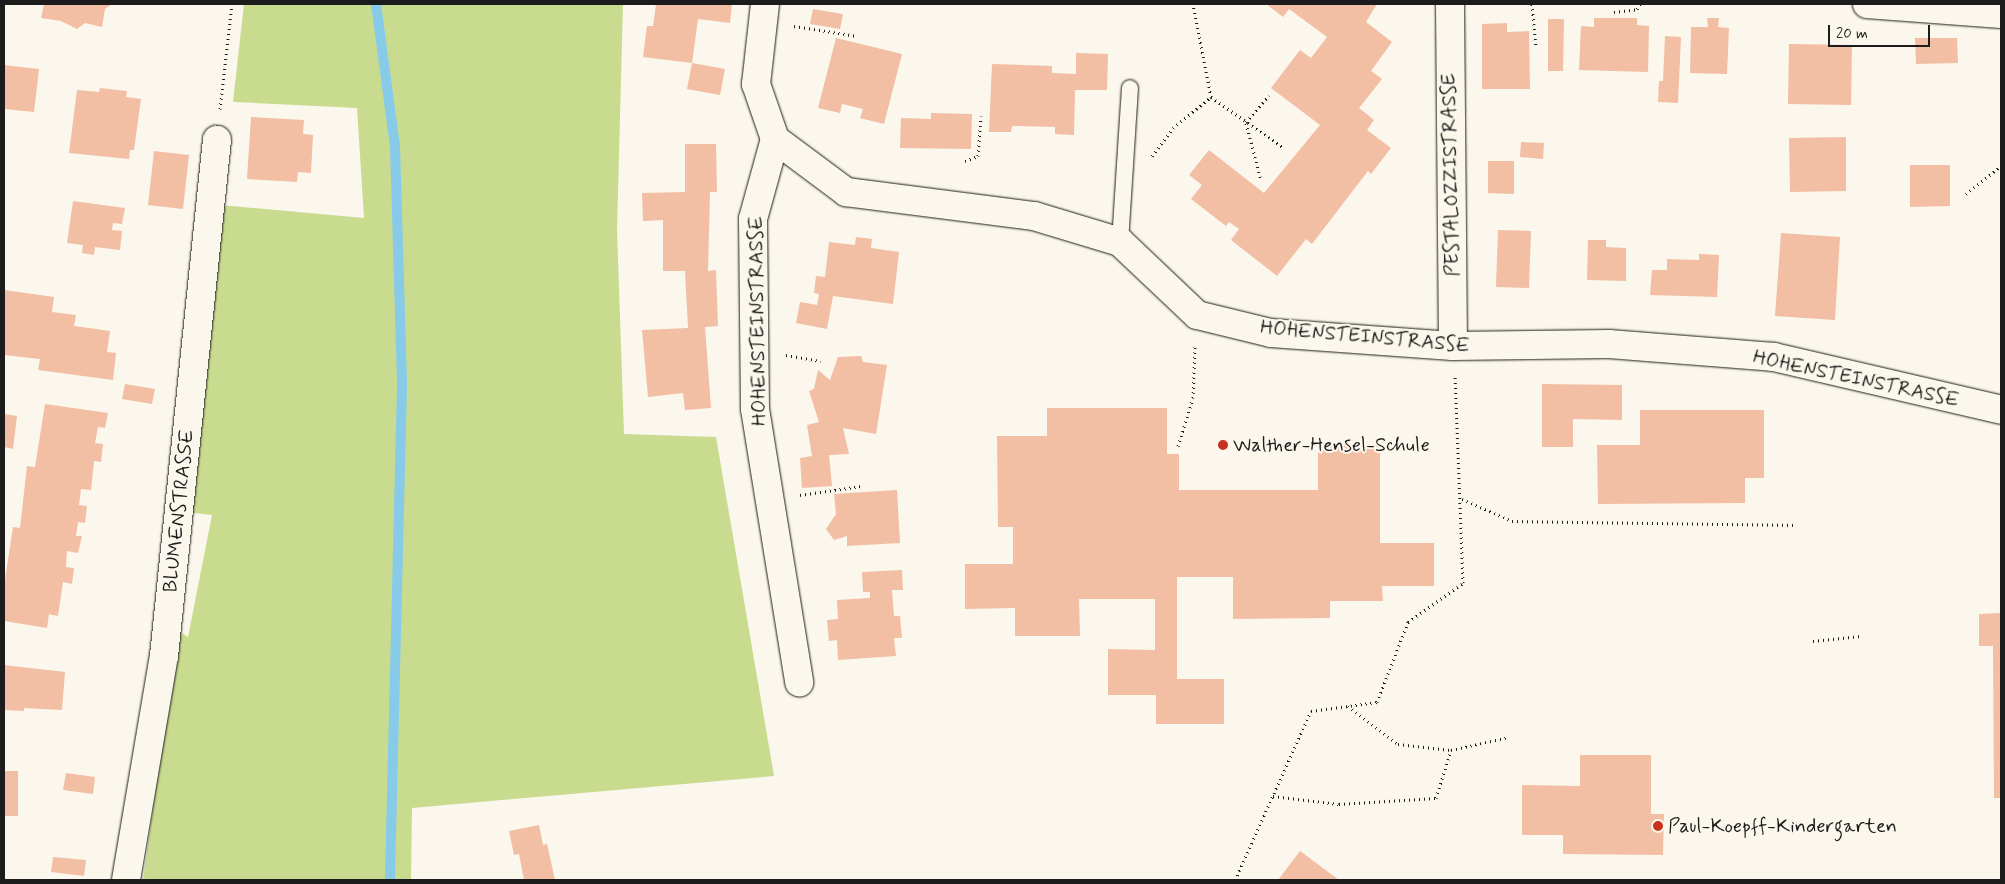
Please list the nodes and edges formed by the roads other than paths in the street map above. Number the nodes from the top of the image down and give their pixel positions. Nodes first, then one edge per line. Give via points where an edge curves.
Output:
1 (1450, 4) edge
2 (1867, 4) edge
3 (764, 11) edge
4 (2001, 14) edge
5 (1130, 88) dead end
6 (775, 139) junction
7 (217, 140) road end
8 (1120, 242) junction
9 (1453, 346) junction
10 (2001, 410) edge
11 (799, 682) dead end
12 (126, 880) edge

1 - 9 street, PESTALOZZISTRASSE
2 - 4 street
3 - 6 street via 756,84
5 - 8 lane
6 - 8 street, HOHENSTEINSTRASSE via 846,192 1034,216
6 - 11 street, HOHENSTEINSTRASSE via 753,219 756,409
7 - 12 street, BLUMENSTRASSE via 164,656
8 - 9 street, HOHENSTEINSTRASSE via 1197,315 1271,333
9 - 10 street, HOHENSTEINSTRASSE via 1609,344 1774,357

